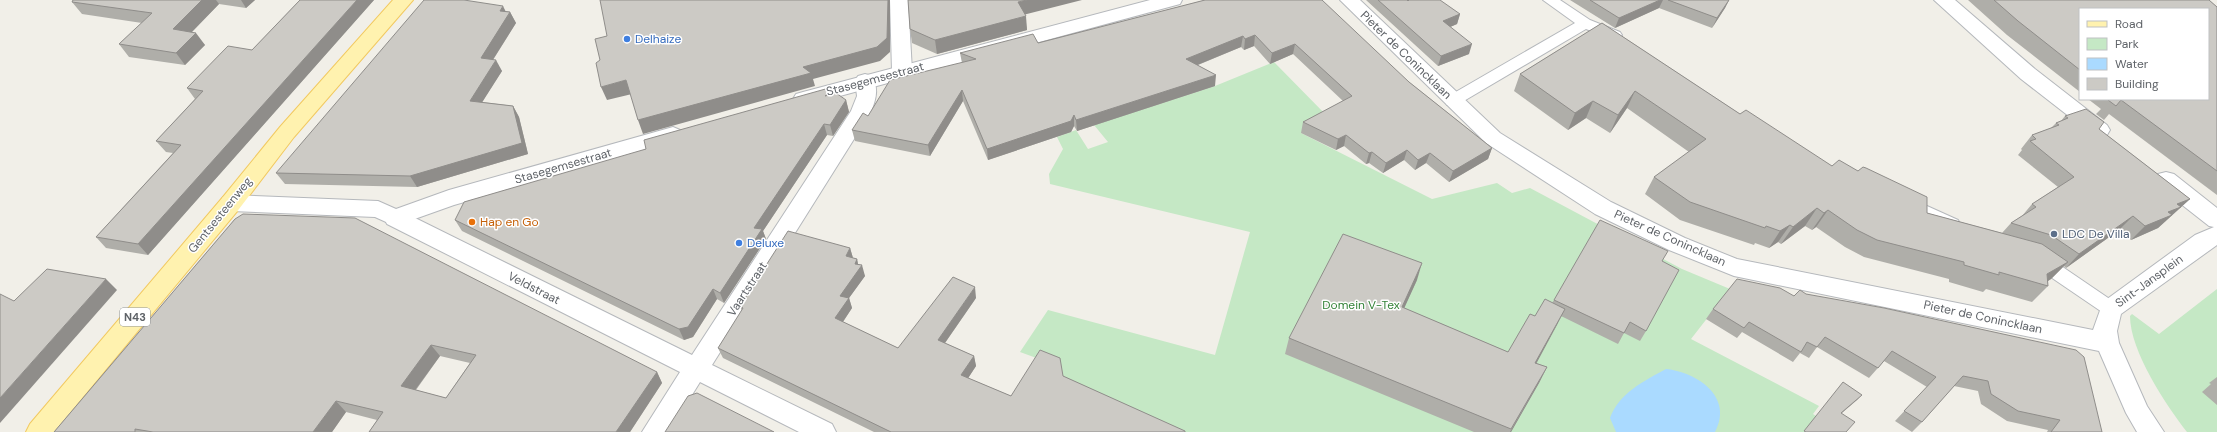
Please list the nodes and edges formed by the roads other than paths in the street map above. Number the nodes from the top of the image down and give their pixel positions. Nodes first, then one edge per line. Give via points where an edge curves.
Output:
1 (404, 0) edge
2 (899, 0) edge
3 (1173, 0) edge
4 (1348, 0) edge
5 (1550, 0) edge
6 (1943, 0) edge
7 (1585, 23) junction
8 (1626, 40) edge
9 (902, 71) junction
10 (865, 81) junction
11 (1452, 100) junction
12 (781, 105) edge
13 (689, 130) edge
14 (2115, 141) edge
15 (2153, 170) edge
16 (1897, 198) edge
17 (231, 203) junction
18 (394, 218) junction
19 (2217, 220) edge
20 (1968, 231) edge
21 (2217, 235) edge
22 (2025, 253) edge
23 (2110, 309) junction
24 (2107, 343) junction
25 (695, 370) junction
26 (39, 432) edge
27 (654, 432) edge
28 (823, 432) edge
29 (2151, 432) edge

1 - 17 main road, Gentsesteenweg / N43 via 287,132
2 - 9 street
3 - 9 street, Stasegemsestraat
4 - 11 street, Pieter de Conincklaan
5 - 7 lane
6 - 14 street via 2028,74
7 - 8 lane
7 - 11 lane
9 - 10 street, Stasegemsestraat
10 - 12 street, Stasegemsestraat
10 - 25 street, Vaartstraat via 867,96 861,112
11 - 24 street, Pieter de Conincklaan via 1493,138 1603,208 1734,267
13 - 18 street, Stasegemsestraat via 449,198
15 - 19 street
16 - 20 lane
17 - 18 street, Veldstraat via 378,209
17 - 26 main road, Gentsesteenweg / N43
18 - 25 street, Veldstraat
21 - 23 street, Sint-Jansplein via 2203,241
22 - 23 lane via 2032,255
23 - 24 street, Sint-Jansplein via 2106,331
24 - 29 street via 2138,413
25 - 27 street, Vaartstraat
25 - 28 street, Veldstraat

